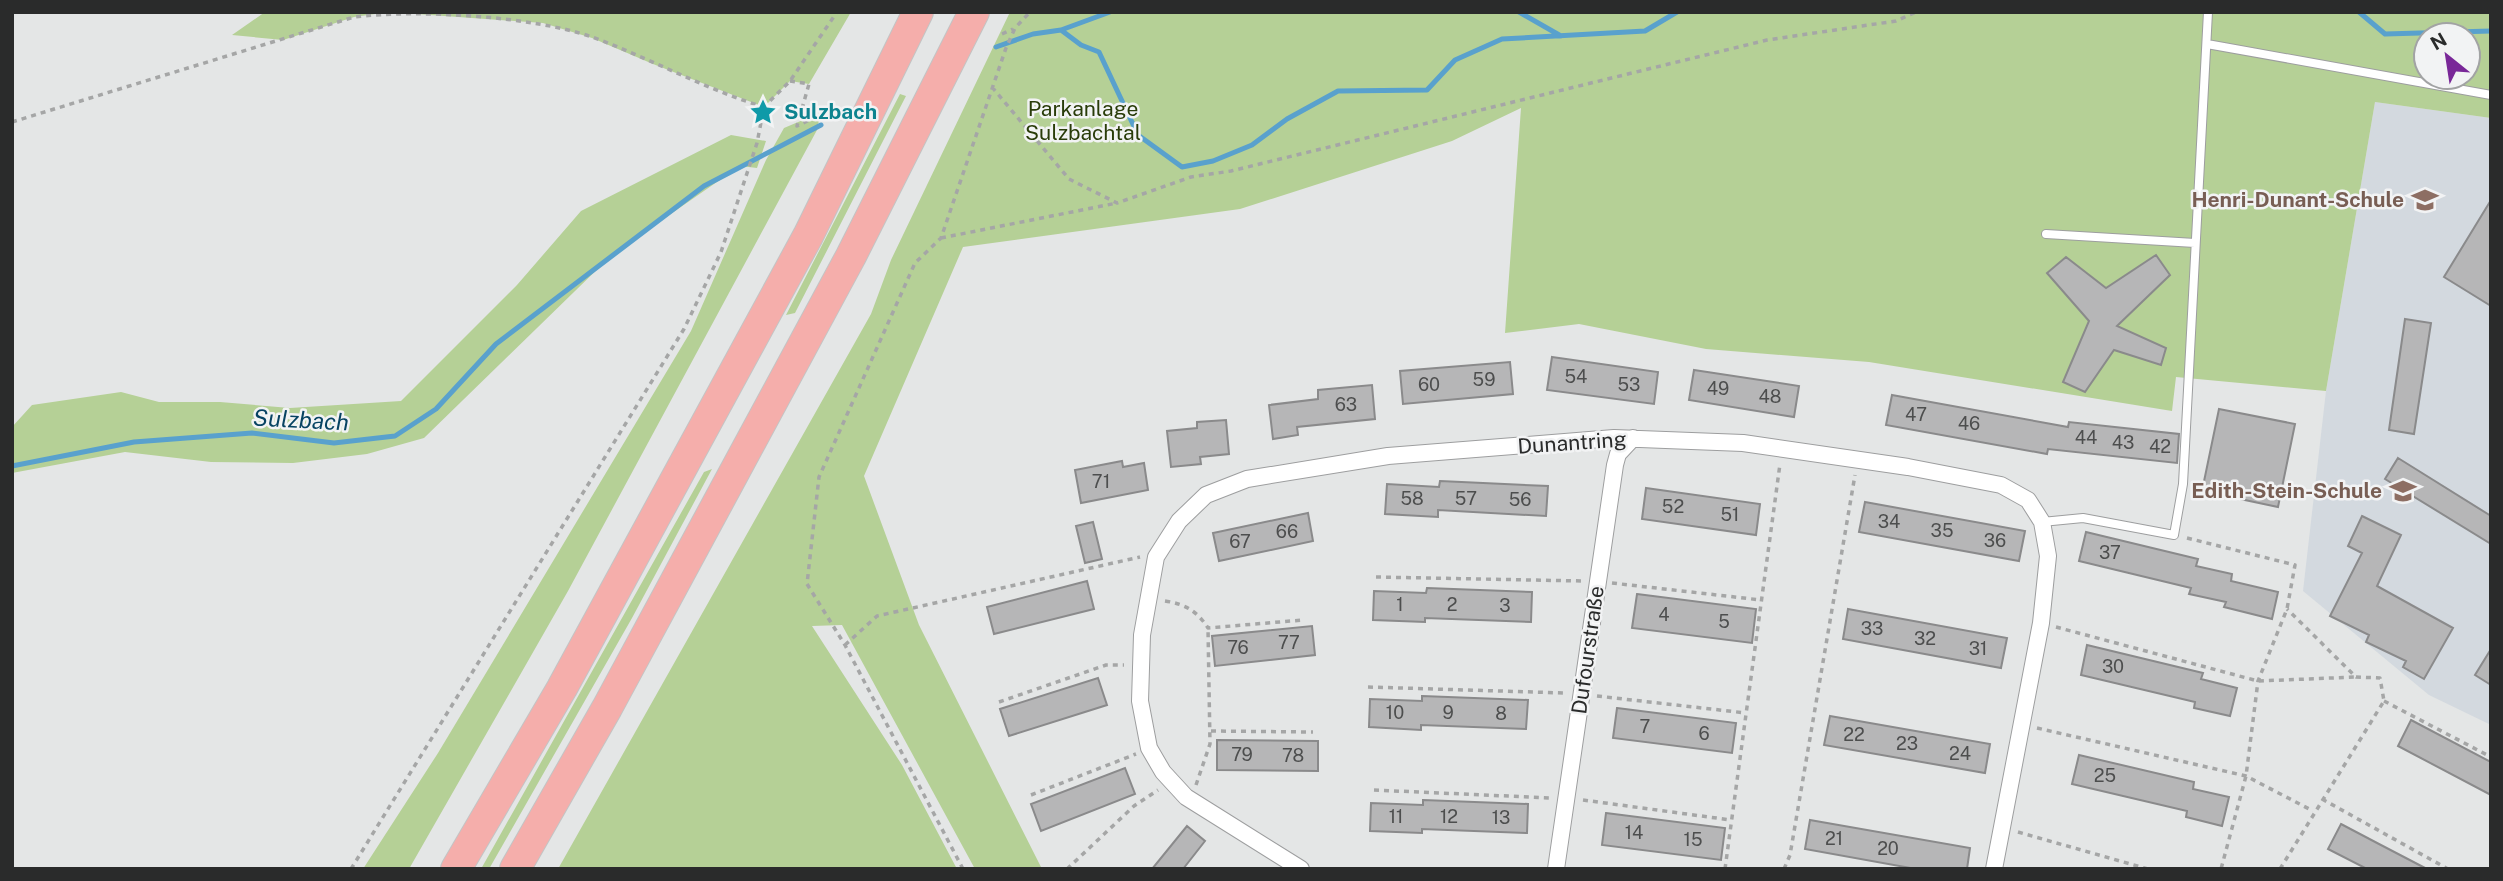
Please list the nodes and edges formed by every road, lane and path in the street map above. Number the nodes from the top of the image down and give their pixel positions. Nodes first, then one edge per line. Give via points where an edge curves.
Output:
1 (838, 12) edge
2 (918, 12) edge
3 (974, 12) edge
4 (1030, 12) edge
5 (1916, 12) edge
6 (2208, 12) edge
7 (1015, 29) junction
8 (1002, 34) dead end
9 (2207, 44) junction
10 (790, 80) junction
11 (992, 87) junction
12 (2491, 95) edge
13 (764, 107) junction
14 (826, 112) dead end
15 (12, 122) edge
16 (1117, 203) junction
17 (2046, 234) dead end
18 (941, 238) junction
19 (2195, 243) junction
20 (1633, 438) junction
21 (1782, 448) junction
22 (1858, 459) junction
23 (2042, 522) junction
24 (2174, 535) junction
25 (1156, 557) junction
26 (1376, 577) dead end
27 (1598, 581) junction
28 (1147, 598) junction
29 (1762, 600) junction
30 (2287, 609) junction
31 (1303, 620) dead end
32 (2041, 623) junction
33 (1208, 628) junction
34 (845, 645) junction
35 (1140, 665) junction
36 (2356, 677) junction
37 (2258, 681) junction
38 (1368, 687) dead end
39 (1582, 694) junction
40 (2384, 701) junction
41 (999, 702) dead end
42 (1746, 713) junction
43 (2022, 724) junction
44 (1210, 731) junction
45 (1313, 732) dead end
46 (1149, 748) junction
47 (2491, 757) edge
48 (2246, 776) junction
49 (1171, 781) junction
50 (1031, 795) dead end
51 (2322, 799) junction
52 (1193, 803) junction
53 (2313, 811) junction
54 (2001, 828) junction
55 (351, 869) edge
56 (456, 869) edge
57 (515, 869) edge
58 (963, 869) edge
59 (1067, 869) edge
60 (1301, 869) edge
61 (1556, 869) edge
62 (1725, 869) edge
63 (1784, 869) edge
64 (1994, 869) edge
65 (2148, 869) edge
66 (2221, 869) edge
67 (2280, 869) edge
68 (2448, 869) edge

1 - 10 path
2 - 56 highway via 808,236 562,688
3 - 57 highway via 851,256
4 - 7 path
5 - 16 path via 1896,20 1767,40 1191,177
6 - 9 lane
7 - 8 path
7 - 11 path
9 - 12 lane
9 - 19 lane
10 - 13 path
10 - 14 path via 808,84 797,126
11 - 16 path via 1069,179
11 - 18 path
13 - 15 path via 592,37 543,23 389,12 355,17
13 - 55 path via 757,143 721,252 684,329
16 - 18 path
17 - 19 lane
18 - 34 path via 915,263 819,477 807,583
19 - 24 lane via 2183,484
20 - 21 street, Dunantring
20 - 25 street, Dunantring via 1388,456 1247,479 1206,495 1189,509
20 - 27 street, Dufourstraße via 1618,454 1615,465
21 - 22 street, Dunantring
21 - 29 path
22 - 23 street, Dunantring via 2001,485 2028,500
22 - 63 path
23 - 24 lane via 2083,518
23 - 32 street, Dunantring via 2048,556
24 - 30 path via 2295,565
25 - 28 street, Dunantring
25 - 34 path via 1133,557 877,616
26 - 27 path
27 - 29 path
27 - 39 street, Dufourstraße
28 - 33 path via 1184,604
28 - 35 street, Dunantring
29 - 42 path
30 - 36 path
30 - 37 path
31 - 33 path
32 - 37 path
32 - 43 street, Dunantring
33 - 44 path
34 - 58 path
35 - 41 path via 1106,665
35 - 46 street, Dunantring via 1140,701
36 - 37 path
36 - 40 path via 2380,678
37 - 48 path
38 - 39 path
39 - 42 path
39 - 61 street, Dufourstraße
40 - 47 path
40 - 51 path
42 - 62 path
43 - 48 path
43 - 54 street, Dunantring
44 - 45 path
44 - 52 path
46 - 49 street, Dunantring
46 - 50 path
48 - 53 path
48 - 66 path
49 - 52 street, Dunantring
49 - 59 path via 1134,806
51 - 53 path
51 - 68 path
52 - 60 street, Dunantring
53 - 67 path
54 - 64 street, Dunantring
54 - 65 path

